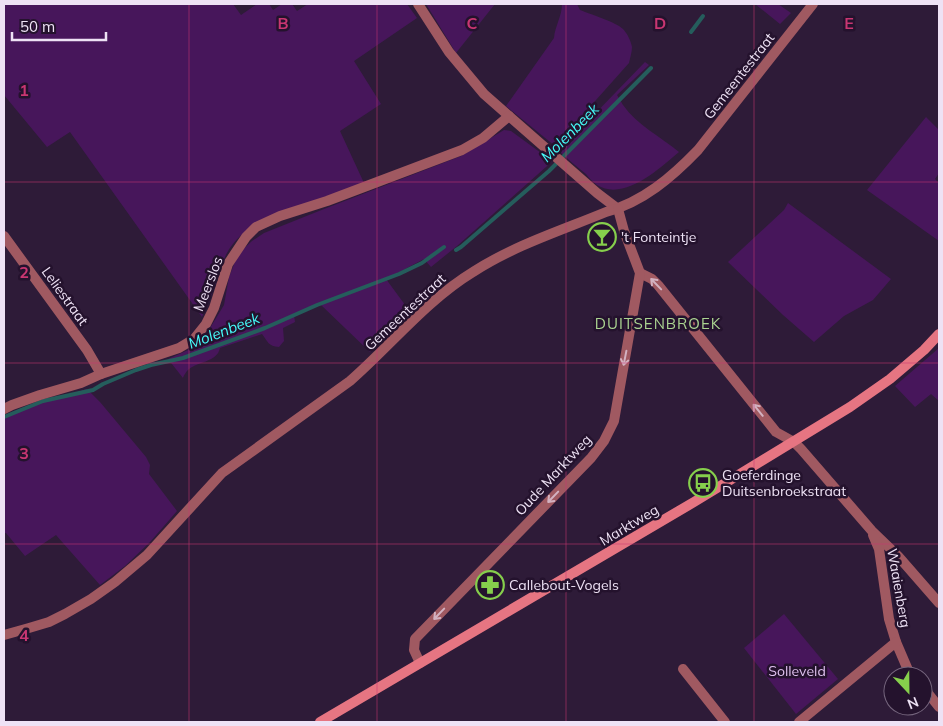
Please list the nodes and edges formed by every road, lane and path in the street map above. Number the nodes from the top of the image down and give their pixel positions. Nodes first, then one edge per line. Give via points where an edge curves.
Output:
1 (418, 4) edge
2 (813, 4) edge
3 (509, 116) junction
4 (618, 209) junction
5 (4, 236) edge
6 (640, 273) junction
7 (939, 334) edge
8 (101, 374) junction
9 (4, 409) edge
10 (794, 442) junction
11 (872, 531) junction
12 (939, 603) edge
13 (4, 635) edge
14 (896, 642) junction
15 (420, 663) junction
16 (906, 666) edge
17 (683, 669) dead end
18 (320, 722) edge
19 (725, 722) edge
20 (799, 722) edge

1 - 3 street via 468,76
2 - 4 street, Gemeentestraat via 698,150 659,186
3 - 4 street
3 - 8 street, Meerslos via 483,138 462,150 256,227 228,264 212,315 194,339 179,348
4 - 6 street
4 - 13 street, Gemeentestraat via 523,244 472,272 431,305 350,381 222,473 147,554 115,582 65,614
5 - 8 street, Leliestraat
10 -> 6 street via 776,432 658,285
6 -> 15 street, Oude Marktweg via 614,421 604,441 415,639 414,650
7 - 10 street, Marktweg via 890,379
8 - 9 street, Meerslos
10 - 11 street
10 - 15 street, Marktweg
11 - 12 street
11 - 14 street, Waaienberg via 879,549 889,619
14 - 16 street, Waaienberg
14 - 20 street
15 - 18 street, Marktweg
17 - 19 street

